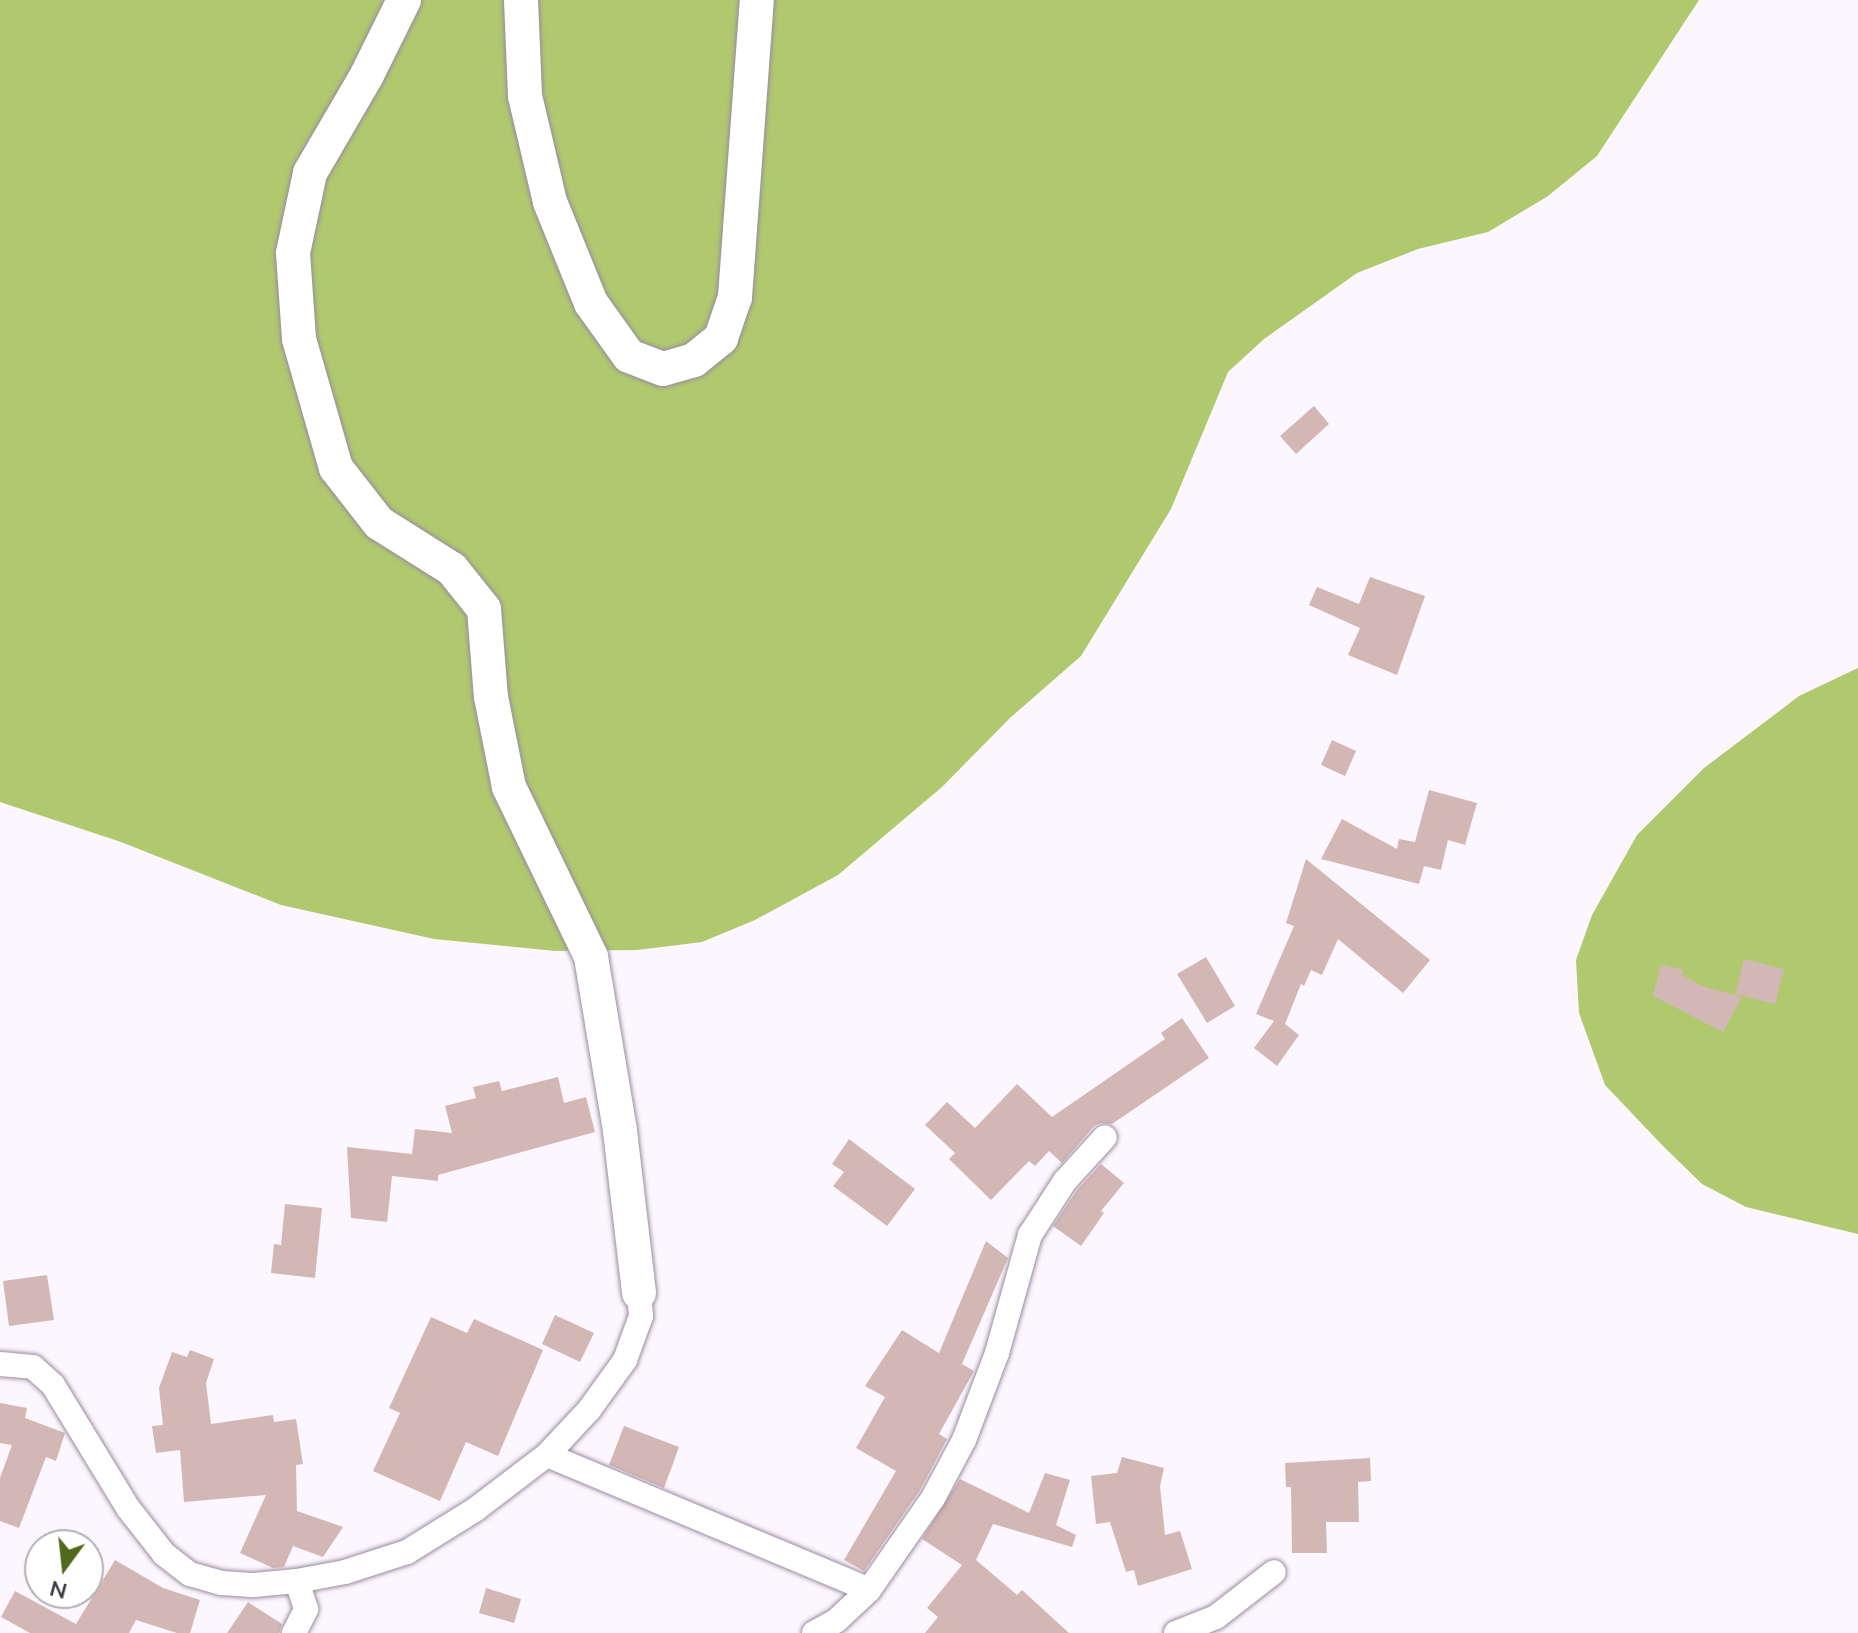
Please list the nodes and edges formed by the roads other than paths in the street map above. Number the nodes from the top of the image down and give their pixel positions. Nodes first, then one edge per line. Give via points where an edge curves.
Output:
1 (404, 0) edge
2 (521, 0) edge
3 (757, 0) edge
4 (1105, 1137) dead end
5 (639, 1293) joint
6 (0, 1364) edge
7 (547, 1455) junction
8 (1274, 1572) dead end
9 (297, 1581) junction
10 (869, 1590) junction
11 (294, 1633) edge
12 (814, 1633) edge
13 (1176, 1633) edge

1 - 5 street via 310,173 293,253 299,339 336,468 379,523 452,569 484,609 491,697 509,787 591,957 620,1131
2 - 3 street via 525,96 550,202 591,303 629,356 663,369 694,360 721,338 735,297
4 - 10 street via 1065,1181 1030,1235 997,1353 964,1440 933,1498
5 - 7 street via 641,1316 625,1360
6 - 9 street via 33,1367 53,1385 128,1508 164,1554 190,1574 222,1583
7 - 9 street via 407,1552
7 - 10 street
8 - 13 street via 1216,1617
9 - 11 street via 306,1609
10 - 12 street

